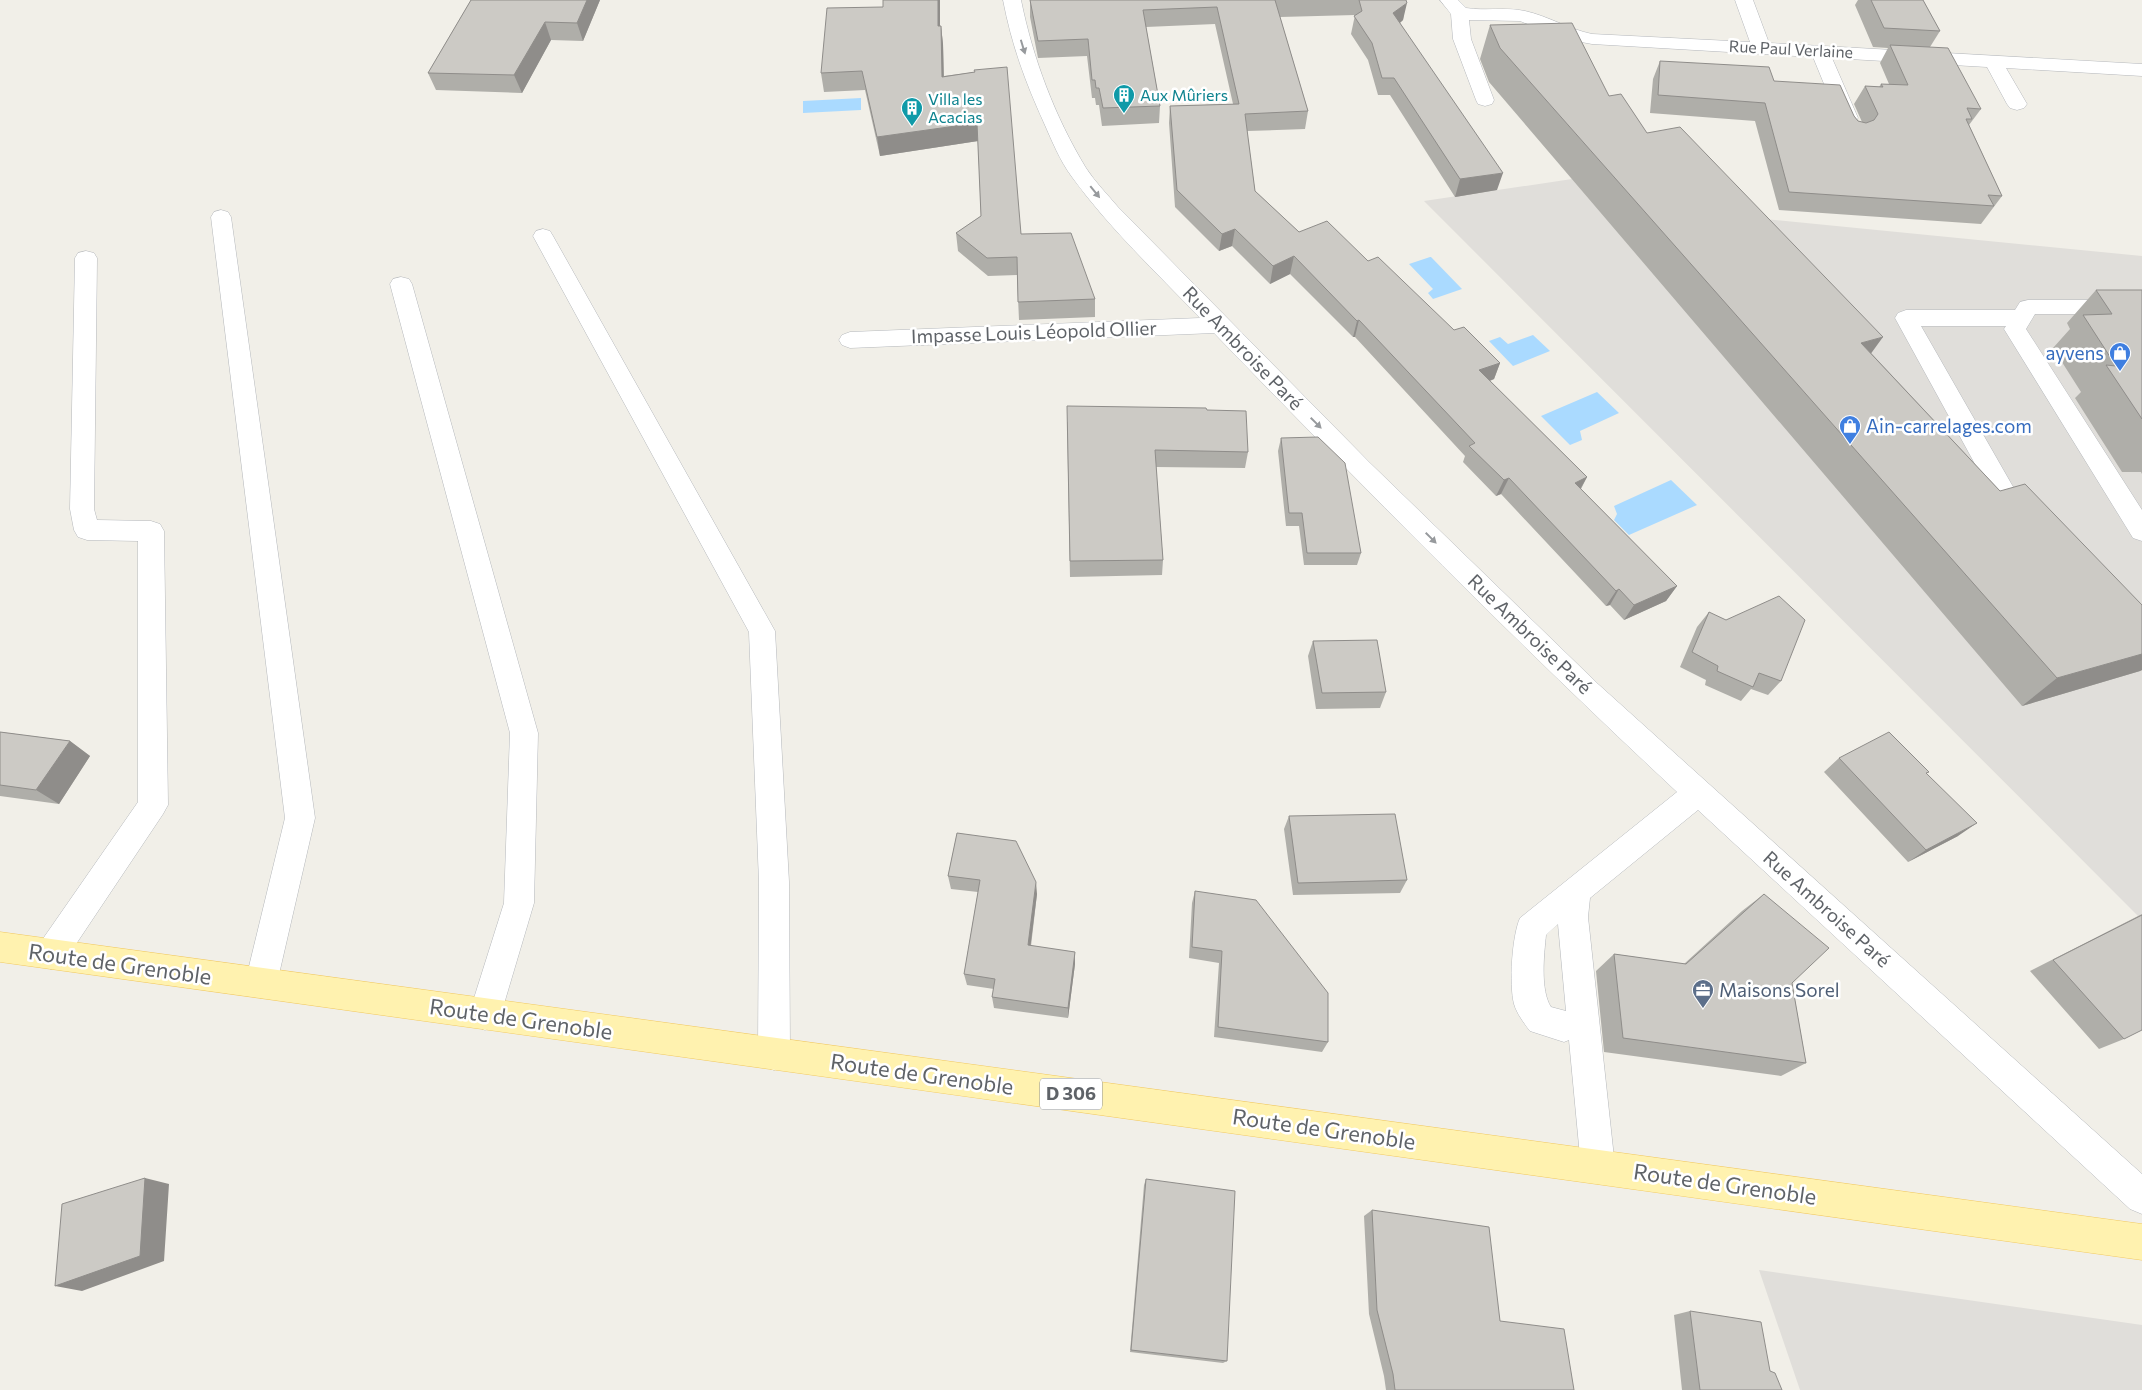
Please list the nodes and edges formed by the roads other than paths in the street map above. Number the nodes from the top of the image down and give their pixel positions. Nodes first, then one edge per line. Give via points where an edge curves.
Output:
1 (1012, 0) edge
2 (1744, 0) edge
3 (1454, 6) edge
4 (1761, 47) junction
5 (1820, 51) junction
6 (1994, 62) junction
7 (2142, 70) edge
8 (1486, 100) dead end
9 (2017, 104) dead end
10 (1855, 134) edge
11 (221, 217) dead end
12 (543, 236) dead end
13 (86, 258) dead end
14 (401, 284) dead end
15 (2142, 307) edge
16 (2022, 318) junction
17 (1218, 325) junction
18 (850, 340) dead end
19 (2142, 531) edge
20 (2041, 532) edge
21 (1698, 792) junction
22 (1576, 891) junction
23 (0, 947) edge
24 (51, 954) junction
25 (261, 983) junction
26 (485, 1014) junction
27 (1564, 1026) dead end
28 (774, 1054) junction
29 (1598, 1167) junction
30 (2142, 1197) edge
31 (2142, 1242) edge

1 -> 17 street, Rue Ambroise Paré via 1031,73 1079,173 1111,212
2 - 4 street
3 - 4 street, Rue Paul Verlaine via 1481,16 1522,16 1571,35 1592,39
3 - 8 street via 1462,40
4 - 5 street, Rue Paul Verlaine
5 - 6 street, Rue Paul Verlaine
5 - 10 street
6 - 7 street, Rue Paul Verlaine
6 - 9 street
11 - 25 street via 300,818
12 - 28 street via 762,631 774,882
13 - 24 street via 82,509 87,530 150,531 153,805
14 - 26 street via 524,733 519,903
15 - 16 street via 2028,307
16 - 19 street via 2015,329
16 - 20 street via 1906,318 2007,499
17 - 18 street, Impasse Louis Léopold Ollier
17 -> 21 street, Rue Ambroise Paré via 1588,692
21 - 22 street
21 - 30 street, Rue Ambroise Paré
22 - 27 street via 1531,928 1528,957 1530,1002 1541,1020
22 - 29 street via 1573,917
23 - 24 main road, Route de Grenoble / D 306
24 - 25 main road, Route de Grenoble / D 306
25 - 26 main road, Route de Grenoble / D 306
26 - 28 main road, Route de Grenoble / D 306
28 - 29 main road, Route de Grenoble / D 306
29 - 31 main road, Route de Grenoble / D 306

